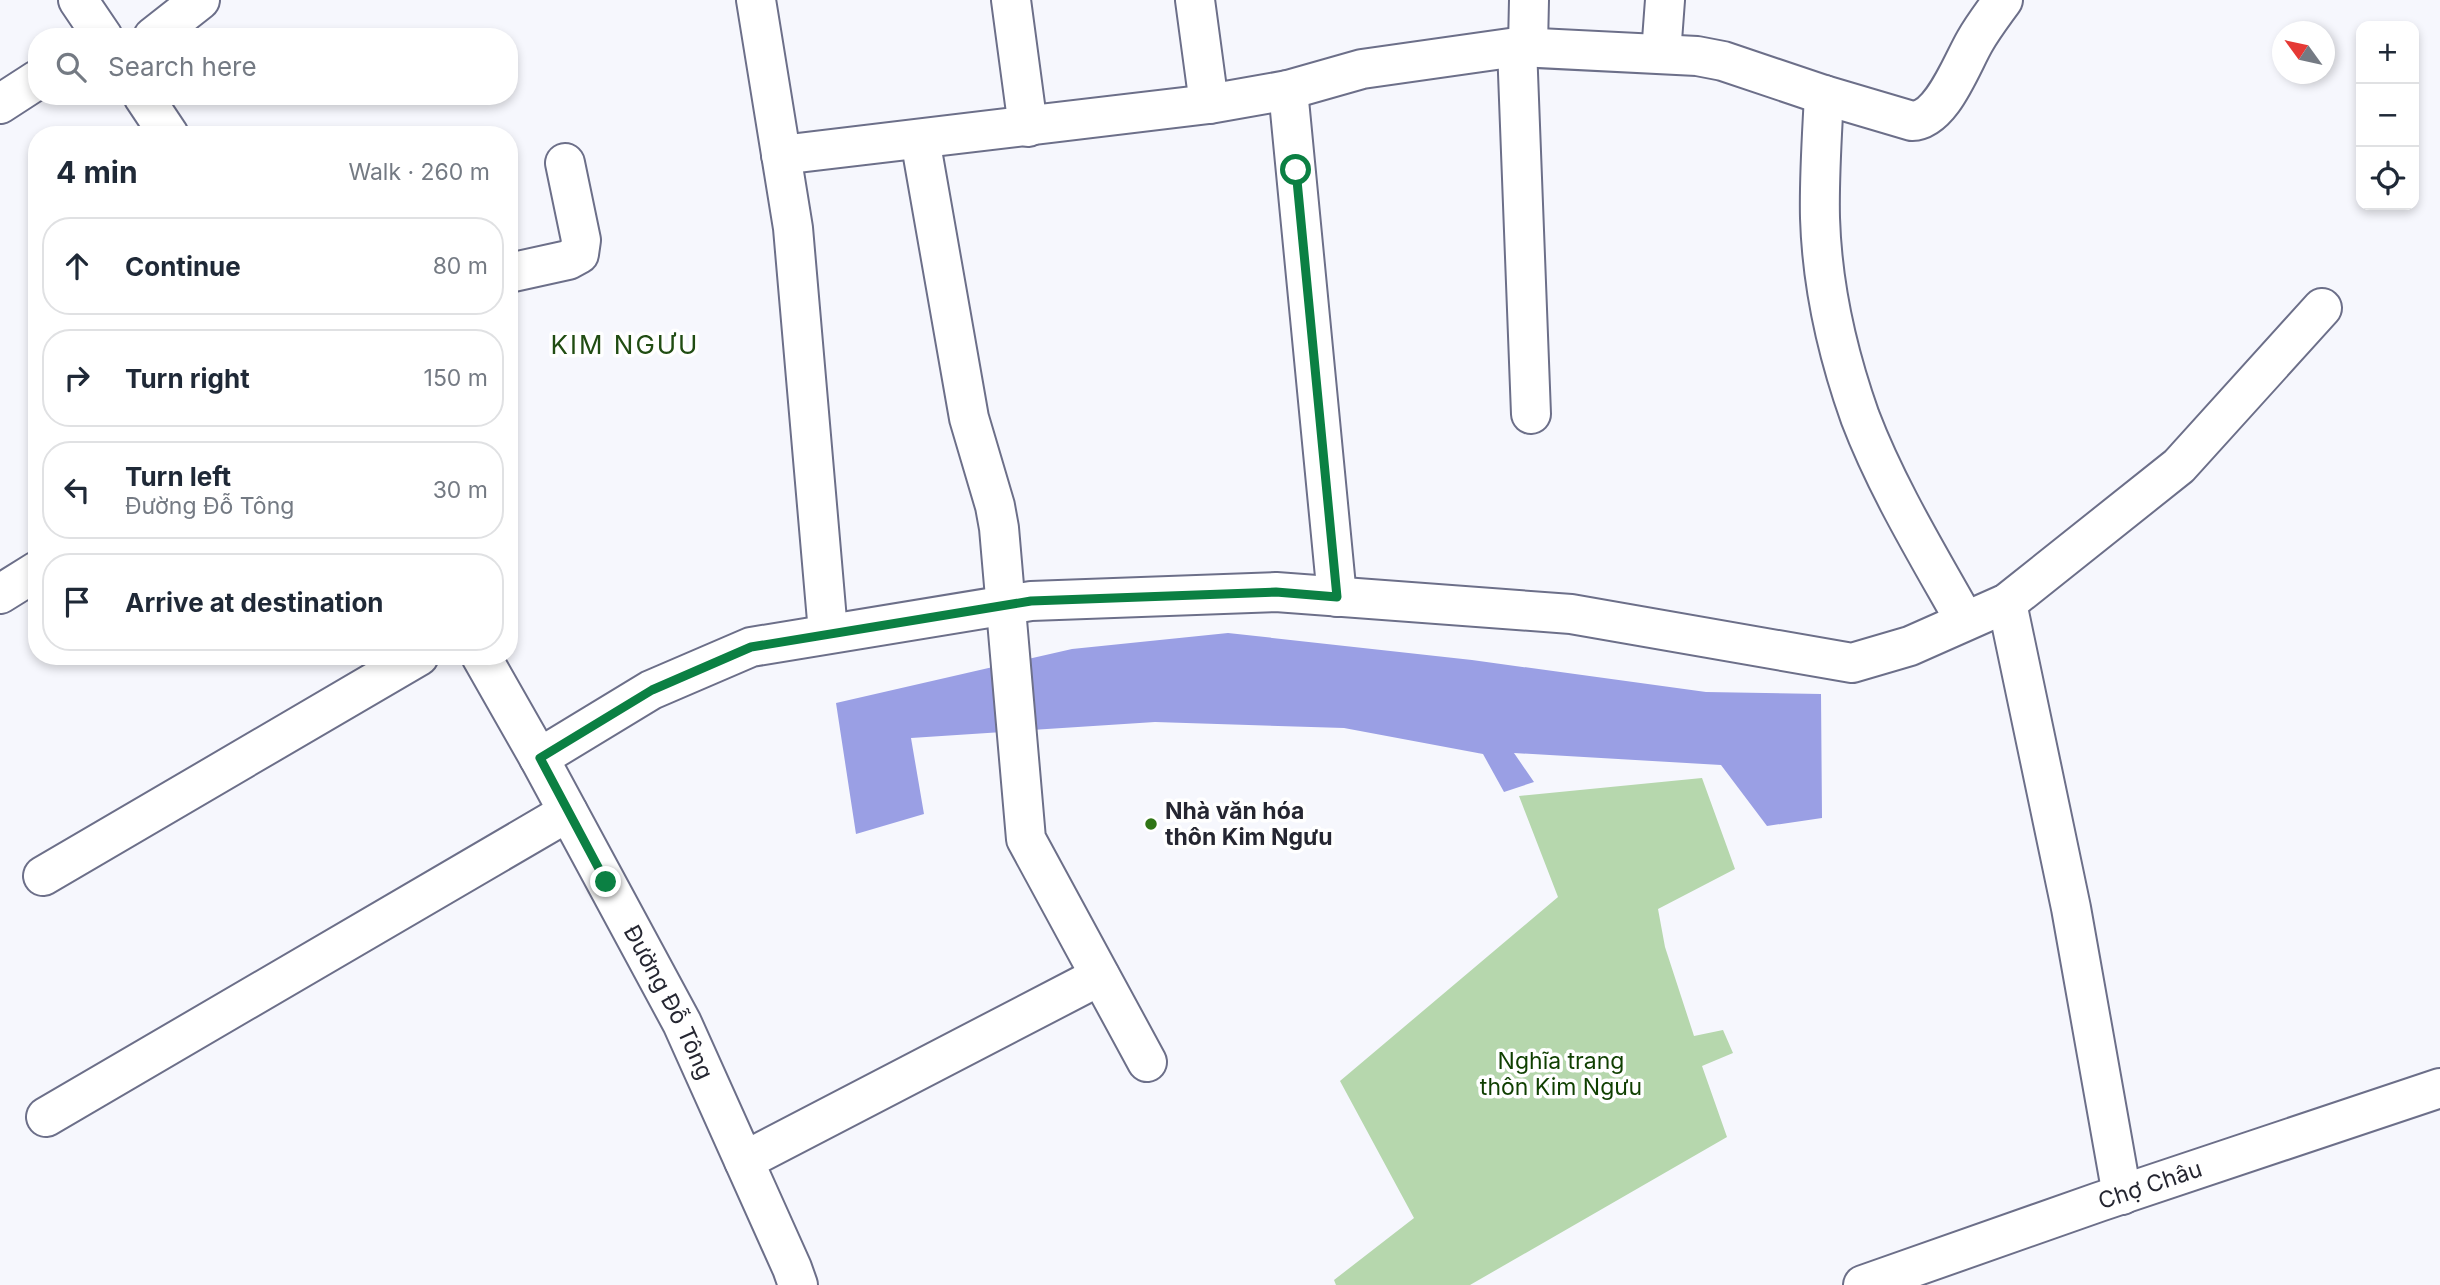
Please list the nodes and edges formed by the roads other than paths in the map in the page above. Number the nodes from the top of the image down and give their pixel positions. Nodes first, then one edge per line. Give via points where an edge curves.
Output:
1 (78, 0) edge
2 (200, 0) edge
3 (756, 0) edge
4 (1011, 0) edge
5 (1195, 0) edge
6 (1530, 0) edge
7 (1665, 0) edge
8 (2003, 0) edge
9 (97, 28) edge
10 (164, 28) edge
11 (1523, 47) junction
12 (1661, 54) junction
13 (28, 86) edge
14 (1288, 90) junction
15 (1824, 95) junction
16 (0, 104) edge
17 (1209, 104) junction
18 (149, 105) edge
19 (163, 126) edge
20 (1028, 127) junction
21 (920, 139) junction
22 (781, 155) junction
23 (565, 163) dead end
24 (518, 271) edge
25 (2322, 308) dead end
26 (1531, 414) dead end
27 (28, 577) edge
28 (0, 594) edge
29 (1337, 597) junction
30 (2007, 603) junction
31 (1008, 618) junction
32 (1965, 621) junction
33 (828, 632) junction
34 (404, 665) edge
35 (486, 665) edge
36 (540, 758) junction
37 (568, 812) junction
38 (43, 876) dead end
39 (1100, 976) junction
40 (1147, 1062) dead end
41 (2440, 1088) edge
42 (46, 1117) dead end
43 (744, 1161) junction
44 (2122, 1195) junction
45 (798, 1285) edge
46 (1863, 1285) edge

1 - 9 street
2 - 10 street
3 - 22 street
4 - 20 street
5 - 17 street
6 - 11 street
7 - 12 street
8 - 15 street via 1930,115 1912,121
11 - 12 street
11 - 14 street via 1362,69
11 - 26 street
12 - 15 street via 1723,61
13 - 16 street
14 - 17 street
14 - 29 street
15 - 32 street via 1820,219 1839,345 1873,447
17 - 20 street
18 - 19 street
20 - 21 street
21 - 22 street
21 - 31 street via 969,418 995,506
22 - 33 street via 793,228
23 - 24 street via 579,254
25 - 30 street via 2179,467
27 - 28 street
29 - 31 street via 1276,592 1031,601
29 - 32 street via 1571,614 1852,663 1910,646
30 - 32 street
30 - 44 street via 2071,908
31 - 33 street
31 - 39 street via 1026,839
33 - 36 street via 751,647 652,690
34 - 38 street
35 - 36 street, Đường Đỗ Tông
36 - 37 street, Đường Đỗ Tông
37 - 42 street
37 - 43 street, Đường Đỗ Tông via 682,1023
39 - 40 street
39 - 43 street
41 - 44 street, Chợ Châu
43 - 45 street, Đường Đỗ Tông
44 - 46 street, Chợ Châu

